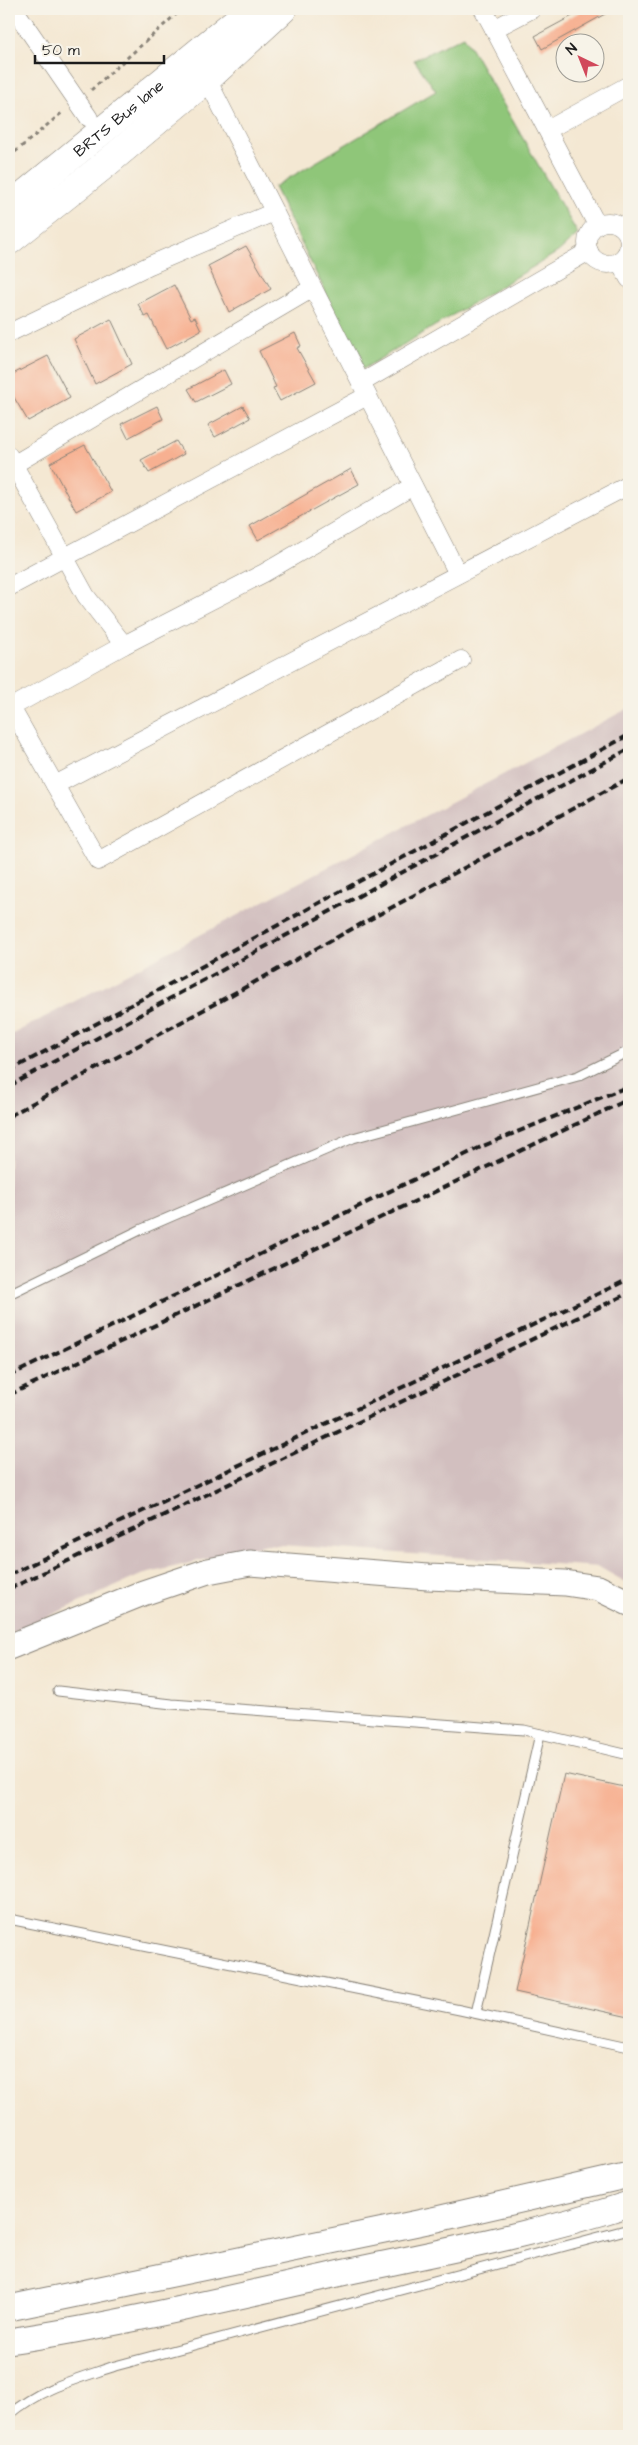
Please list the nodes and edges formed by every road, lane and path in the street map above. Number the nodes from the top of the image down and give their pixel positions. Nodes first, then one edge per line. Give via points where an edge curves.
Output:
1 (14, 9) edge
2 (182, 9) edge
3 (222, 9) edge
4 (251, 9) edge
5 (283, 9) edge
6 (483, 9) edge
7 (532, 9) edge
8 (494, 29) junction
9 (207, 80) junction
10 (629, 85) edge
11 (83, 110) junction
12 (549, 129) junction
13 (9, 157) edge
14 (9, 185) edge
15 (9, 207) edge
16 (274, 212) junction
17 (598, 225) junction
18 (627, 231) edge
19 (9, 241) edge
20 (589, 251) junction
21 (619, 261) junction
22 (629, 279) edge
23 (313, 288) junction
24 (9, 333) edge
25 (364, 390) junction
26 (11, 461) edge
27 (629, 485) edge
28 (413, 486) junction
29 (63, 557) junction
30 (458, 574) junction
31 (9, 588) edge
32 (124, 645) junction
33 (461, 660) dead end
34 (55, 785) junction
35 (629, 1051) edge
36 (9, 1294) edge
37 (629, 1603) edge
38 (9, 1647) edge
39 (58, 1691) dead end
40 (540, 1734) junction
41 (629, 1755) edge
42 (9, 1919) edge
43 (476, 2013) junction
44 (629, 2047) edge
45 (629, 2175) edge
46 (629, 2204) edge
47 (629, 2229) edge
48 (9, 2308) edge
49 (9, 2341) edge
50 (9, 2414) edge

1 - 11 street
2 - 11 path
3 - 11 main road
4 - 15 main road, BRTS Bus lane
5 - 9 main road
6 - 8 street
7 - 8 street
8 - 12 street
9 - 16 street
9 - 19 main road
10 - 12 street
11 - 13 path
11 - 14 main road
12 - 17 street
16 - 23 street
16 - 24 street via 150,265
17 - 18 street via 612,222
17 - 20 street via 589,235
18 - 21 street via 628,250
20 - 21 street via 600,262
20 - 25 street
21 - 22 street
23 - 25 street
23 - 26 street
25 - 28 street
25 - 29 street
26 - 29 street
27 - 30 street
28 - 30 street
28 - 32 street via 264,573
29 - 31 street
29 - 32 street via 86,596
30 - 34 street
32 - 34 street via 13,709
33 - 34 street via 98,861
35 - 36 lane via 578,1076 353,1138 140,1230
37 - 38 street via 598,1588 565,1583 428,1577 250,1563 208,1571 144,1593
39 - 40 lane via 172,1704 524,1730
40 - 41 lane
40 - 43 lane
42 - 43 lane
43 - 44 lane
45 - 48 street via 437,2220
46 - 49 street via 482,2243 238,2297 86,2330
47 - 50 lane via 115,2366 42,2391

